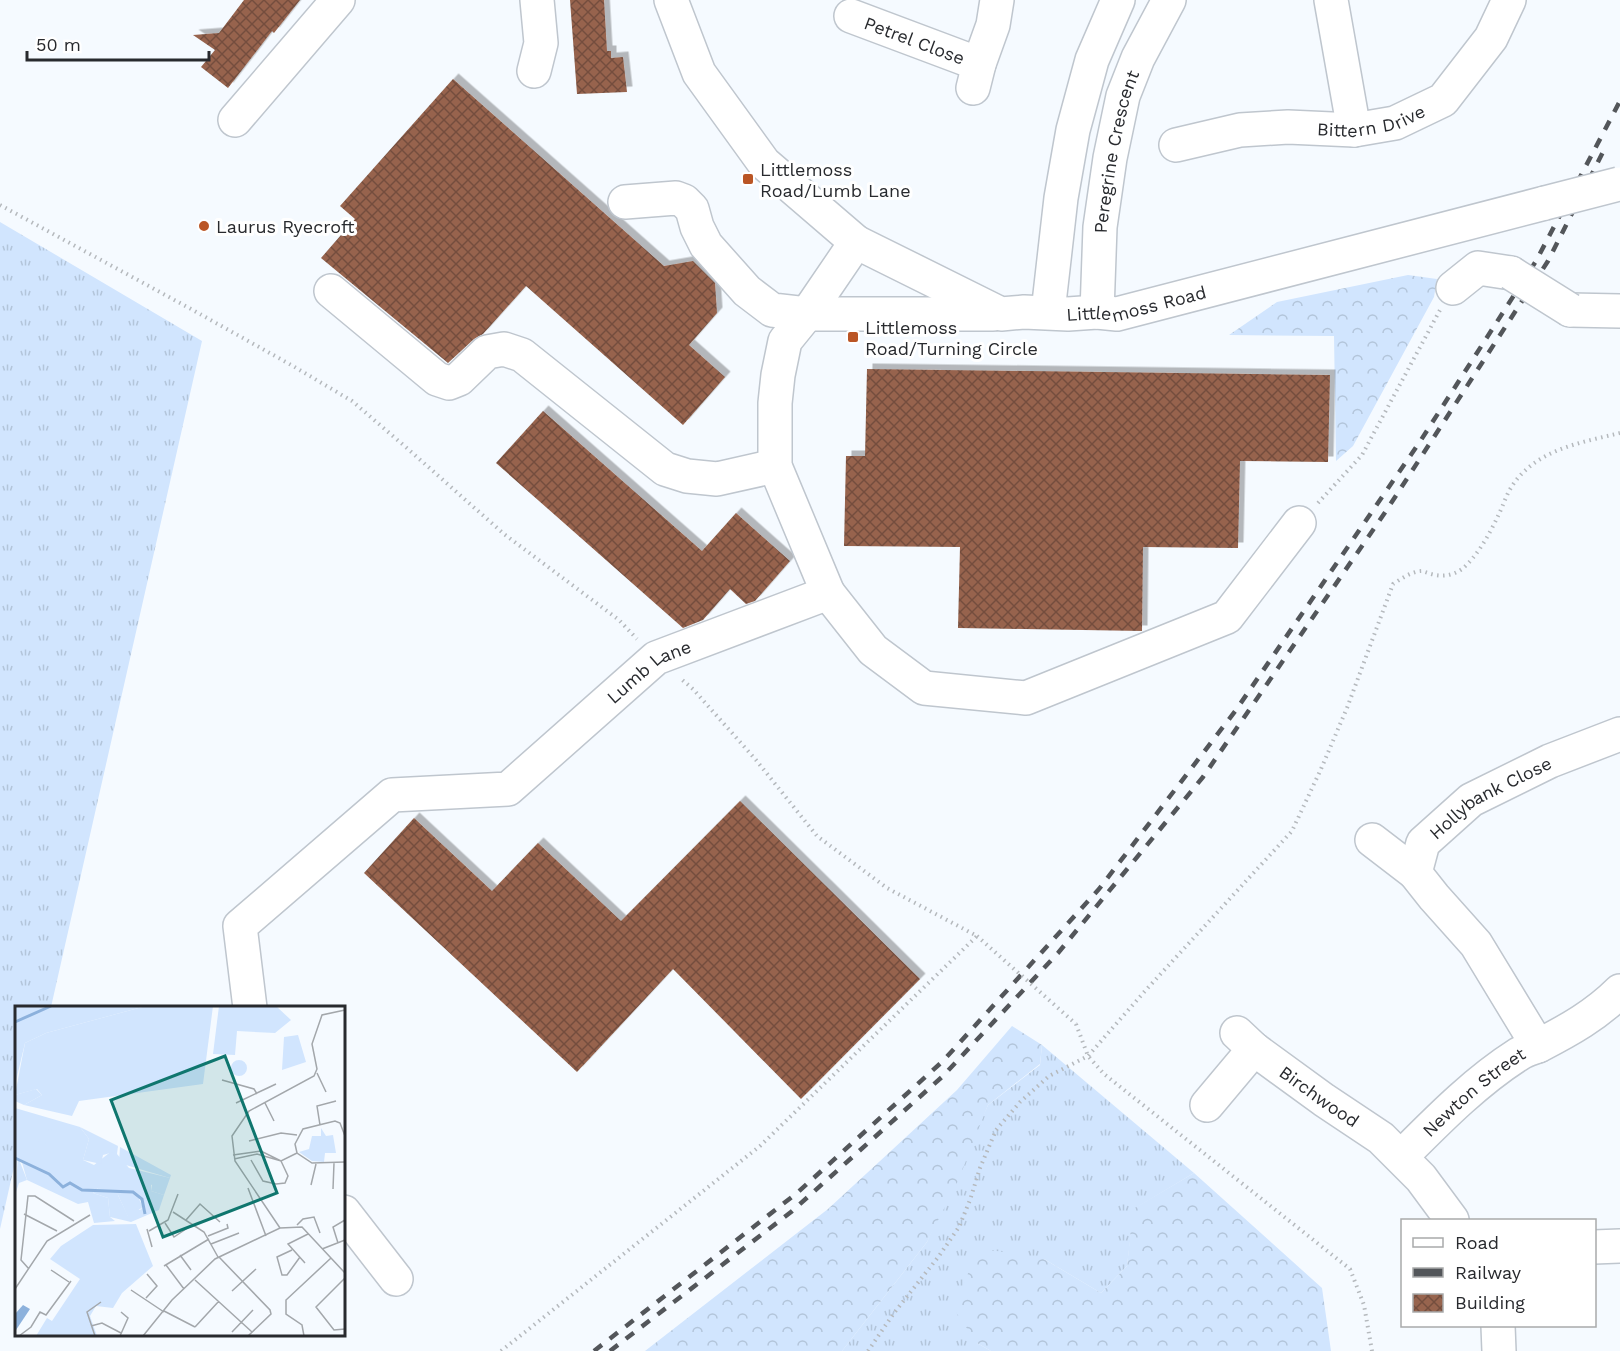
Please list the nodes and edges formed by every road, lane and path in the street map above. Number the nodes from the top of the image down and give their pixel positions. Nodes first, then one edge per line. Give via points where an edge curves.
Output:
1 (338, 0) edge
2 (537, 0) edge
3 (671, 0) edge
4 (997, 0) edge
5 (1118, 0) edge
6 (1168, 0) edge
7 (1331, 0) edge
8 (1509, 0) edge
9 (851, 16) dead end
10 (534, 71) dead end
11 (236, 120) dead end
12 (1354, 130) junction
13 (1176, 145) dead end
14 (1620, 184) edge
15 (625, 202) dead end
16 (0, 205) edge
17 (856, 242) junction
18 (1453, 288) joint
19 (331, 291) dead end
20 (1620, 311) edge
21 (1048, 312) junction
22 (1096, 312) junction
23 (807, 314) junction
24 (1001, 314) junction
25 (1620, 433) edge
26 (775, 466) junction
27 (1299, 523) joint
28 (828, 593) junction
29 (656, 658) junction
30 (1620, 734) edge
31 (1372, 840) dead end
32 (1415, 873) junction
33 (977, 936) junction
34 (250, 1006) edge
35 (1616, 1006) edge
36 (1538, 1046) junction
37 (1088, 1056) junction
38 (1207, 1105) dead end
39 (1401, 1157) junction
40 (345, 1213) edge
41 (1451, 1219) edge
42 (1620, 1246) edge
43 (1596, 1247) edge
44 (396, 1279) dead end
45 (1498, 1327) edge
46 (501, 1351) edge
47 (868, 1351) edge
48 (1372, 1351) edge
49 (1499, 1351) edge

1 - 11 street
2 - 10 street via 541,43
3 - 17 street, Littlemoss Road via 699,73 764,163
4 - 9 street, Petrel Close via 976,76
5 - 21 street via 1092,60 1073,130
6 - 22 street, Peregrine Crescent via 1123,96 1100,227
7 - 12 street
8 - 12 street, Bittern Drive via 1491,38 1443,100 1395,123
12 - 13 street, Bittern Drive via 1240,130
14 - 22 street, Littlemoss Road, bridge via 1117,314
15 - 23 street via 676,198 684,201 692,209 706,245 747,291 772,310
16 - 29 path via 352,401 504,534 619,620
17 - 23 street
17 - 24 street, Littlemoss Road
18 - 20 street, bridge via 1478,268 1511,273 1570,310
18 - 27 path via 1362,455
19 - 26 street via 437,379 449,383 459,380 487,352 504,350 522,355 665,469 717,480
21 - 22 street, Littlemoss Road
21 - 24 street, Littlemoss Road
23 - 24 street
23 - 26 street via 786,341 778,375
25 - 37 path via 1560,448 1522,474 1490,533 1462,569 1448,576 1421,571 1393,584 1347,708 1292,831
26 - 28 street
27 - 28 street via 1227,617 1026,698 924,688 873,650
28 - 29 street, Lumb Lane
29 - 33 path via 693,689 817,836 887,888
29 - 34 street, Lumb Lane via 508,789 392,795 240,926
30 - 32 street, Hollybank Close via 1550,761 1471,800 1423,843
31 - 32 street
32 - 36 street via 1476,944
33 - 37 path, bridge via 1076,1024
33 - 46 path via 760,1146
35 - 36 street, Newton Street
36 - 39 street, Newton Street via 1521,1053 1462,1097
37 - 47 path via 1049,1076 996,1130 959,1227
37 - 48 path via 1104,1074 1350,1269 1364,1305
38 - 39 street, Birchwood via 1246,1041 1382,1138
39 - 41 street
40 - 44 street
42 - 43 street
45 - 49 street

